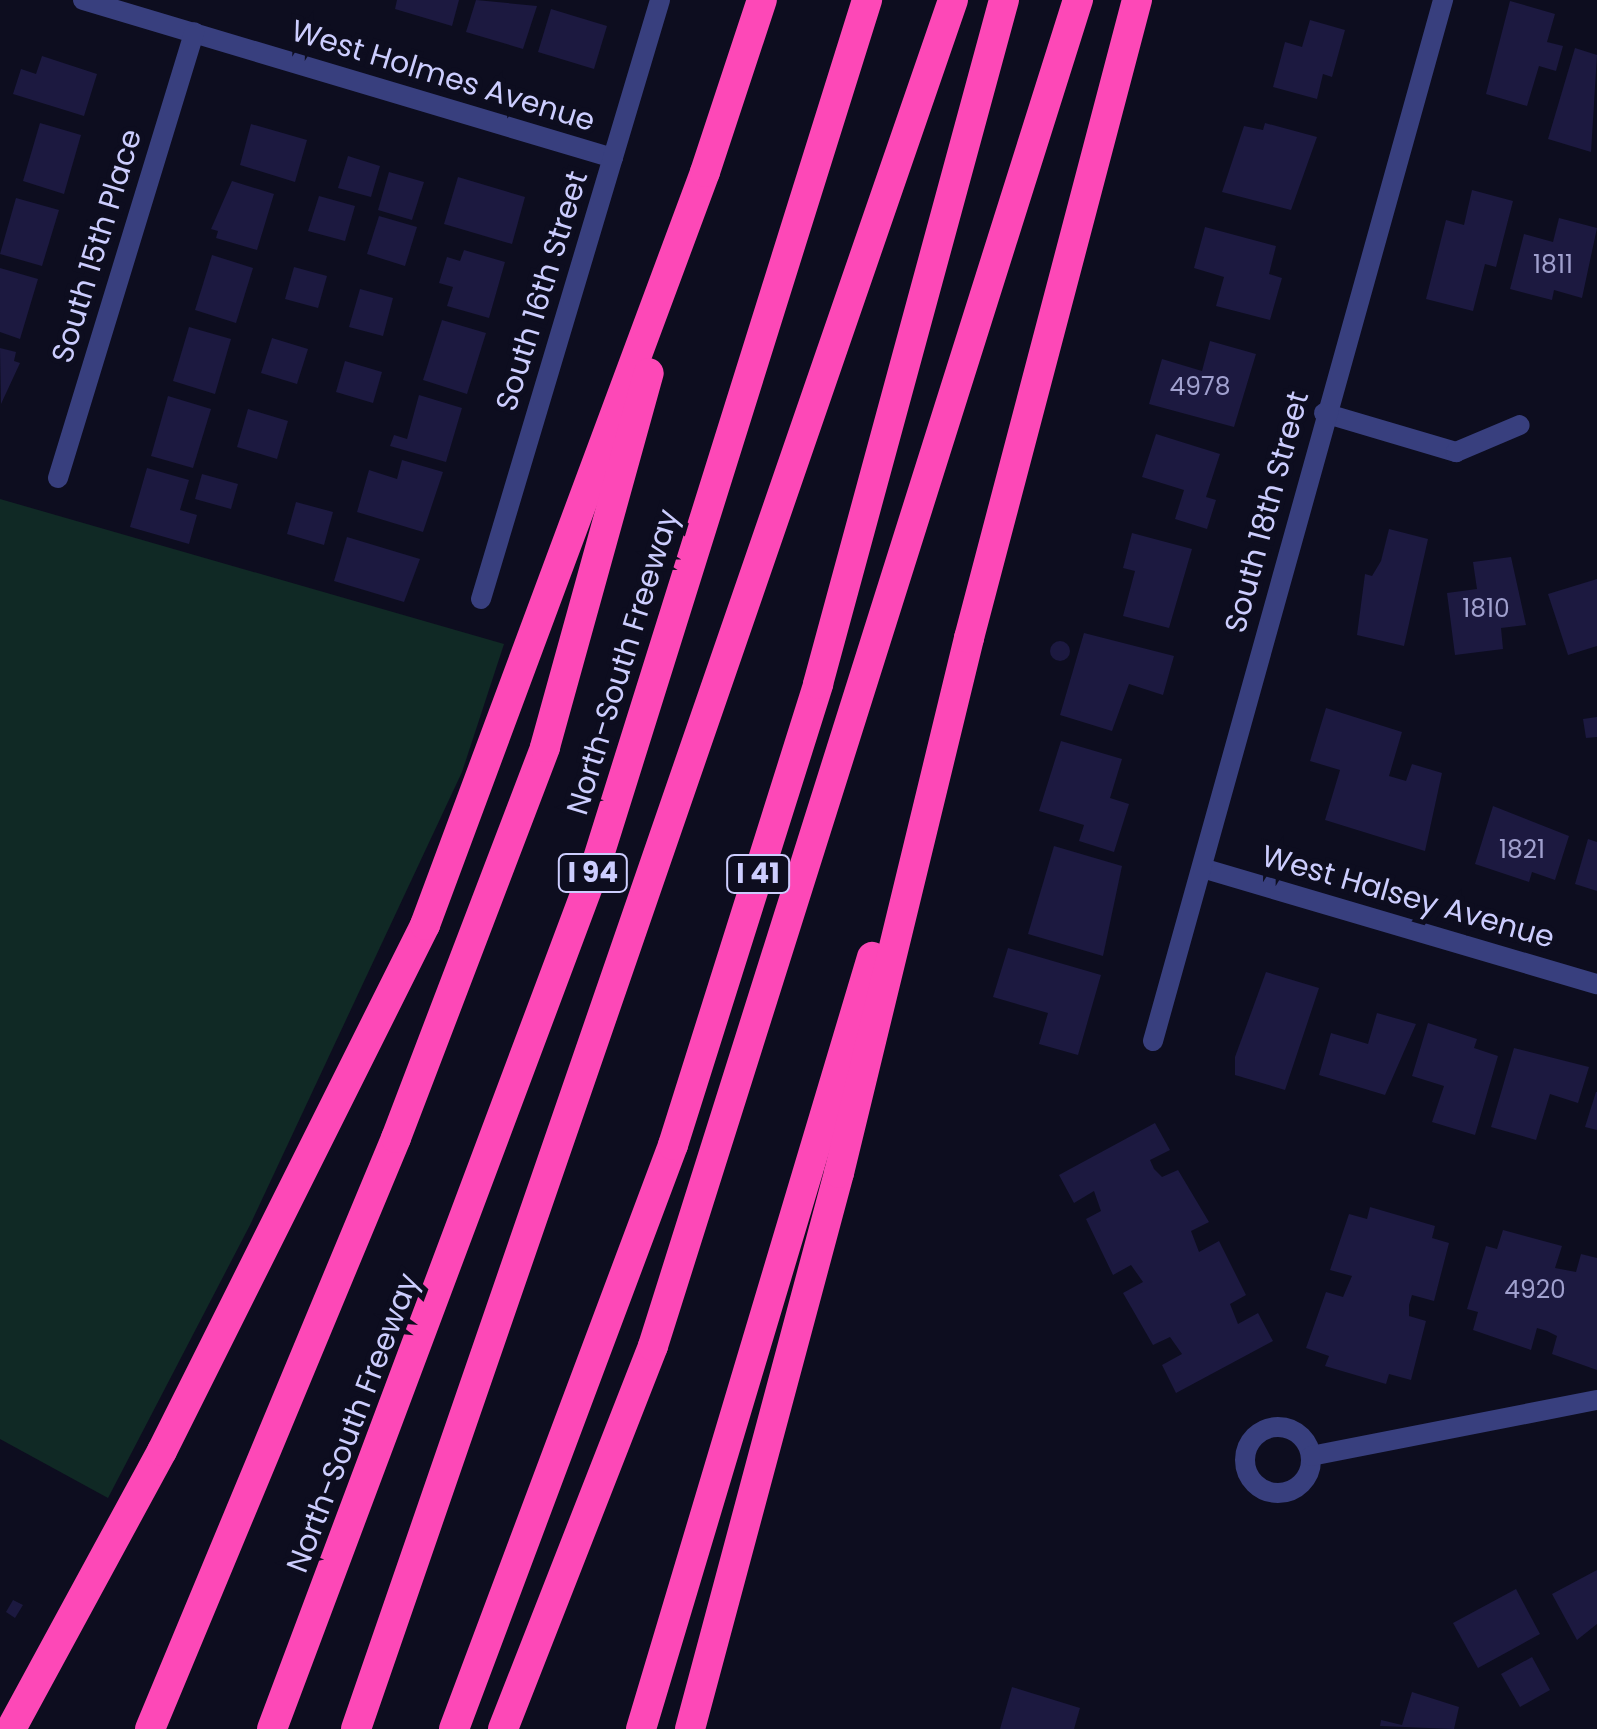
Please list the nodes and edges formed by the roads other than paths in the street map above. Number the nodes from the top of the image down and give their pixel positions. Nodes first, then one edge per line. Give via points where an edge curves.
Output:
1 (82, 0) edge
2 (660, 0) edge
3 (762, 0) edge
4 (867, 0) edge
5 (953, 0) edge
6 (1004, 0) edge
7 (1078, 0) edge
8 (1137, 0) edge
9 (1443, 0) edge
10 (194, 32) junction
11 (613, 158) junction
12 (705, 172) junction
13 (1324, 413) junction
14 (1520, 425) dead end
15 (58, 478) dead end
16 (481, 599) dead end
17 (969, 638) junction
18 (1202, 868) junction
19 (1597, 984) edge
20 (1153, 1041) dead end
21 (1597, 1400) edge
22 (1311, 1456) dead end
23 (11, 1729) edge
24 (148, 1729) edge
25 (272, 1729) edge
26 (356, 1729) edge
27 (454, 1729) edge
28 (503, 1729) edge
29 (641, 1729) edge
30 (690, 1729) edge

1 - 10 street, West Holmes Avenue
2 - 11 street, South 16th Street
3 - 12 highway
4 - 25 highway, North-South Freeway / I 94 via 595,868
5 - 26 highway, I 94
6 - 27 highway, I 41 via 818,684 673,1145
7 - 28 highway via 653,1346
8 - 17 highway
9 - 13 street, South 18th Street
10 - 11 street, West Holmes Avenue
10 - 15 street, South 15th Place
11 - 16 street, South 16th Street
12 - 23 highway via 425,925 162,1451
12 - 24 highway via 545,747 396,1138 189,1646
13 - 14 street via 1456,452
13 - 18 street, South 18th Street
17 - 29 highway
17 - 30 highway via 839,1173
18 - 19 street, West Halsey Avenue
18 - 20 street, South 18th Street
21 - 22 street

